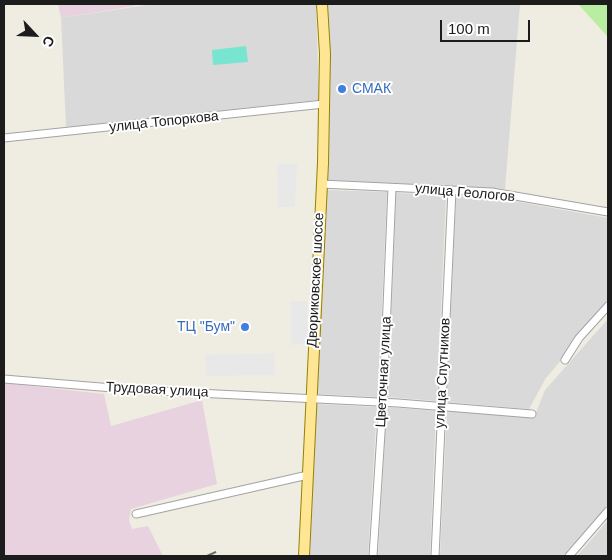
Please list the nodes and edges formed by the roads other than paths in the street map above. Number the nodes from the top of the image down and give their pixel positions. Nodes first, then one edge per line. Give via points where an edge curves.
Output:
1 (322, 4) edge
2 (324, 104) junction
3 (4, 138) edge
4 (321, 184) junction
5 (392, 188) junction
6 (452, 190) junction
7 (608, 212) edge
8 (608, 306) edge
9 (565, 360) dead end
10 (4, 379) edge
11 (311, 398) junction
12 (383, 402) junction
13 (442, 407) junction
14 (532, 414) dead end
15 (308, 475) junction
16 (608, 511) edge
17 (136, 514) dead end
18 (304, 556) edge
19 (374, 556) edge
20 (435, 556) edge
21 (569, 556) edge

1 - 2 main road, Двориковское шоссе
2 - 3 street, улица Топоркова
2 - 4 main road, Двориковское шоссе
4 - 5 street, улица Геологов
4 - 11 main road, Двориковское шоссе
5 - 6 street, улица Геологов
5 - 12 street, Цветочная улица
6 - 7 street, улица Геологов via 492,192
6 - 13 street, улица Спутников
8 - 9 street via 579,338
10 - 11 street, Трудовая улица via 136,390
11 - 12 street, Трудовая улица
11 - 15 main road, Двориковское шоссе
12 - 13 street, Трудовая улица
12 - 19 street, Цветочная улица
13 - 14 street, Трудовая улица
13 - 20 street, улица Спутников
15 - 17 street
15 - 18 main road, Двориковское шоссе
16 - 21 street

